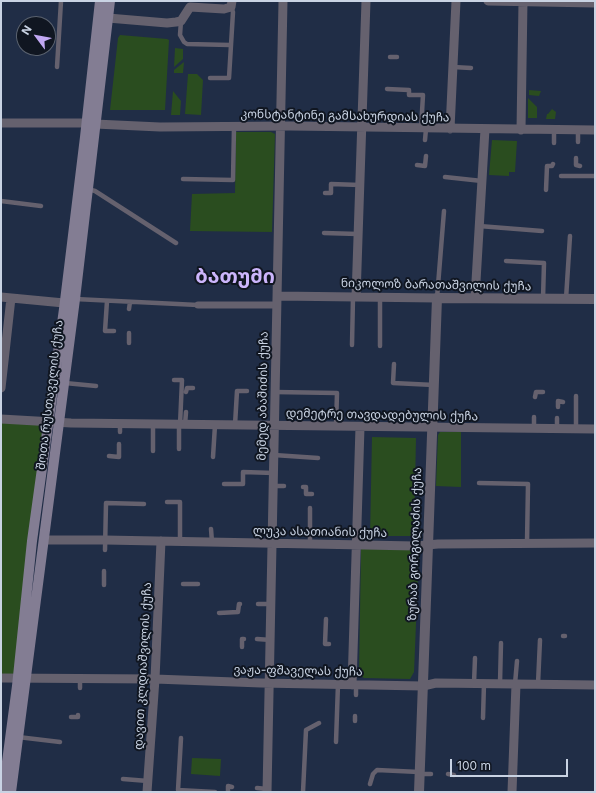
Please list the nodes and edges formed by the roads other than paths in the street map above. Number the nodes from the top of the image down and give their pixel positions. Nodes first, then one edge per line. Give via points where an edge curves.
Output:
1 (61, 1) edge
2 (100, 1) edge
3 (110, 1) edge
4 (283, 1) edge
5 (366, 1) edge
6 (456, 1) edge
7 (488, 1) edge
8 (523, 1) edge
9 (232, 3) edge
10 (595, 3) edge
11 (108, 18) junction
12 (181, 21) junction
13 (230, 45) junction
14 (390, 57) dead end
15 (397, 57) dead end
16 (57, 67) dead end
17 (453, 67) junction
18 (471, 68) dead end
19 (210, 78) dead end
20 (387, 89) dead end
21 (1, 123) edge
22 (91, 124) junction
23 (281, 126) junction
24 (234, 127) junction
25 (362, 128) junction
26 (423, 129) junction
27 (450, 129) junction
28 (485, 129) junction
29 (521, 130) junction
30 (554, 130) junction
31 (578, 130) junction
32 (595, 130) edge
33 (425, 140) dead end
34 (578, 142) dead end
35 (554, 144) dead end
36 (426, 156) dead end
37 (576, 158) dead end
38 (553, 164) dead end
39 (417, 165) dead end
40 (580, 166) dead end
41 (562, 176) dead end
42 (595, 176) edge
43 (445, 178) dead end
44 (183, 179) dead end
45 (482, 181) junction
46 (360, 186) junction
47 (88, 189) junction
48 (546, 190) dead end
49 (325, 193) dead end
50 (1, 200) edge
51 (41, 206) dead end
52 (444, 211) dead end
53 (479, 226) junction
54 (542, 231) dead end
55 (324, 233) dead end
56 (358, 234) junction
57 (570, 236) dead end
58 (176, 243) dead end
59 (506, 261) dead end
60 (1, 297) edge
61 (354, 297) junction
62 (380, 297) junction
63 (12, 298) junction
64 (437, 298) junction
65 (475, 298) junction
66 (75, 299) junction
67 (543, 299) junction
68 (566, 299) junction
69 (595, 299) edge
70 (277, 300) junction
71 (107, 301) junction
72 (130, 302) junction
73 (64, 303) junction
74 (198, 305) joint
75 (130, 310) dead end
76 (114, 331) dead end
77 (129, 333) dead end
78 (129, 343) dead end
79 (352, 345) dead end
80 (380, 346) dead end
81 (394, 364) dead end
82 (174, 380) dead end
83 (65, 383) junction
84 (94, 385) dead end
85 (434, 385) junction
86 (1, 388) edge
87 (193, 388) dead end
88 (247, 391) dead end
89 (186, 392) dead end
90 (275, 392) junction
91 (543, 392) dead end
92 (576, 396) dead end
93 (535, 397) dead end
94 (563, 402) dead end
95 (558, 407) dead end
96 (186, 412) dead end
97 (534, 417) dead end
98 (557, 418) dead end
99 (1, 419) edge
100 (49, 422) junction
101 (60, 423) junction
102 (153, 424) junction
103 (182, 425) junction
104 (216, 425) junction
105 (235, 425) junction
106 (275, 426) junction
107 (336, 427) junction
108 (360, 427) junction
109 (432, 428) junction
110 (534, 429) junction
111 (557, 429) junction
112 (576, 429) junction
113 (595, 429) edge
114 (119, 444) dead end
115 (179, 449) dead end
116 (153, 451) dead end
117 (274, 455) junction
118 (109, 456) dead end
119 (213, 457) dead end
120 (318, 458) dead end
121 (274, 473) junction
122 (479, 483) dead end
123 (224, 484) dead end
124 (274, 486) junction
125 (284, 486) dead end
126 (303, 487) dead end
127 (312, 494) dead end
128 (167, 502) dead end
129 (144, 504) dead end
130 (310, 508) dead end
131 (211, 529) dead end
132 (44, 540) junction
133 (105, 540) junction
134 (161, 541) junction
135 (180, 541) junction
136 (212, 542) junction
137 (272, 543) junction
138 (527, 543) junction
139 (595, 543) edge
140 (310, 544) junction
141 (356, 545) junction
142 (428, 545) junction
143 (105, 550) dead end
144 (104, 571) dead end
145 (183, 584) dead end
146 (198, 584) dead end
147 (104, 585) dead end
148 (240, 604) dead end
149 (258, 604) dead end
150 (271, 604) junction
151 (219, 613) dead end
152 (326, 619) dead end
153 (244, 639) dead end
154 (257, 639) dead end
155 (271, 640) junction
156 (540, 640) dead end
157 (502, 643) dead end
158 (329, 644) dead end
159 (242, 647) dead end
160 (475, 658) dead end
161 (517, 661) dead end
162 (1, 678) edge
163 (80, 678) junction
164 (22, 679) junction
165 (155, 679) junction
166 (270, 683) junction
167 (474, 683) junction
168 (484, 683) junction
169 (338, 684) junction
170 (500, 684) junction
171 (515, 684) junction
172 (538, 684) junction
173 (354, 685) junction
174 (595, 685) edge
175 (423, 686) junction
176 (80, 688) dead end
177 (356, 695) dead end
178 (78, 715) dead end
179 (71, 717) dead end
180 (483, 718) dead end
181 (319, 723) dead end
182 (18, 737) junction
183 (181, 738) dead end
184 (60, 742) dead end
185 (336, 742) dead end
186 (419, 773) junction
187 (431, 774) dead end
188 (448, 774) dead end
189 (454, 774) dead end
190 (123, 779) dead end
191 (148, 781) junction
192 (370, 784) dead end
193 (232, 786) dead end
194 (256, 788) dead end
195 (267, 791) edge
196 (3, 792) edge
197 (11, 792) edge
198 (147, 792) edge
199 (205, 792) edge
200 (215, 792) edge
201 (228, 792) edge
202 (303, 792) edge
203 (419, 792) edge
204 (512, 792) edge

1 - 16 lane
2 - 22 main road, შოთა რუსთაველის ქუჩა
3 - 11 main road, შოთა რუსთაველის ქუჩა
4 - 23 street, მემედ აბაშიძის ქუჩა
5 - 25 street via 361,78 366,89
6 - 17 street
7 - 8 street
8 - 10 street
8 - 29 street
9 - 12 street via 224,8 190,8
9 - 13 lane
11 - 12 street via 167,23
11 - 22 main road, შოთა რუსთაველის ქუჩა
12 - 13 lane via 180,35 187,44
13 - 19 lane via 228,78
14 - 15 lane
17 - 18 lane
17 - 27 street
20 - 26 lane via 409,90 409,95 423,95
21 - 22 street, კონსტანტინე გამსახურდიას ქუჩა
22 - 24 street, კონსტანტინე გამსახურდიას ქუჩა
22 - 47 main road, შოთა რუსთაველის ქუჩა
22 - 73 main road, შოთა რუსთაველის ქუჩა
23 - 24 street, კონსტანტინე გამსახურდიას ქუჩა
23 - 25 street, კონსტანტინე გამსახურდიას ქუჩა
23 - 70 street, მემედ აბაშიძის ქუჩა
24 - 44 lane via 233,180
25 - 26 street, კონსტანტინე გამსახურდიას ქუჩა
25 - 46 street
26 - 27 street, კონსტანტინე გამსახურდიას ქუჩა
26 - 33 lane
27 - 28 street, კონსტანტინე გამსახურდიას ქუჩა
28 - 29 street, კონსტანტინე გამსახურდიას ქუჩა
28 - 45 street
29 - 30 street, კონსტანტინე გამსახურდიას ქუჩა
30 - 31 street, კონსტანტინე გამსახურდიას ქუჩა
30 - 35 lane
31 - 32 street, კონსტანტინე გამსახურდიას ქუჩა
31 - 34 lane
36 - 39 lane via 425,166
37 - 40 lane via 576,166
38 - 48 lane via 547,166
41 - 42 lane
43 - 45 lane
45 - 53 street
46 - 49 lane via 331,184 331,193
46 - 56 street
47 - 58 lane
47 - 66 main road, შოთა რუსთაველის ქუჩა
50 - 51 lane
52 - 64 lane
53 - 54 lane
53 - 65 street
55 - 56 lane
56 - 61 street
57 - 68 lane
59 - 67 lane via 544,263
60 - 63 street
61 - 62 street, ნიკოლოზ ბარათაშვილის ქუჩა
61 - 70 street, ნიკოლოზ ბარათაშვილის ქუჩა
61 - 79 lane
62 - 64 street, ნიკოლოზ ბარათაშვილის ქუჩა
62 - 80 lane
63 - 73 street
63 - 86 street
64 - 65 street, ნიკოლოზ ბარათაშვილის ქუჩა
64 - 85 street, ზურაბ გორგილაძის ქუჩა
65 - 67 street, ნიკოლოზ ბარათაშვილის ქუჩა
66 - 71 lane
66 - 83 main road, შოთა რუსთაველის ქუჩა
67 - 68 street, ნიკოლოზ ბარათაშვილის ქუჩა
68 - 69 street, ნიკოლოზ ბარათაშვილის ქუჩა
70 - 74 street
70 - 90 street, მემედ აბაშიძის ქუჩა
71 - 72 lane
71 - 76 lane via 104,331
72 - 74 lane
72 - 75 lane
73 - 100 main road, შოთა რუსთაველის ქუჩა
77 - 78 lane
81 - 85 lane via 393,383
82 - 103 lane via 182,380
83 - 84 lane
83 - 101 main road, შოთა რუსთაველის ქუჩა
85 - 109 street, ზურაბ გორგილაძის ქუჩა
87 - 89 lane via 187,388
88 - 105 lane via 237,391
90 - 106 street, მემედ აბაშიძის ქუჩა
90 - 107 lane via 337,393
91 - 93 lane via 536,392
92 - 112 lane
94 - 95 lane via 558,401
96 - 103 lane
97 - 110 lane
98 - 111 lane
99 - 100 street, დემეტრე თავდადებულის ქუჩა
100 - 101 street, დემეტრე თავდადებულის ქუჩა
100 - 164 main road, შოთა რუსთაველის ქუჩა via 33,536
101 - 102 street, დემეტრე თავდადებულის ქუჩა via 120,428
101 - 132 main road, შოთა რუსთაველის ქუჩა
102 - 103 street, დემეტრე თავდადებულის ქუჩა
102 - 116 lane
103 - 104 street, დემეტრე თავდადებულის ქუჩა
103 - 115 lane
104 - 105 street, დემეტრე თავდადებულის ქუჩა
104 - 119 lane
105 - 106 street, დემეტრე თავდადებულის ქუჩა
106 - 107 street, დემეტრე თავდადებულის ქუჩა
106 - 117 street, მემედ აბაშიძის ქუჩა
107 - 108 street, დემეტრე თავდადებულის ქუჩა
108 - 109 street, დემეტრე თავდადებულის ქუჩა
108 - 141 street
109 - 110 street, დემეტრე თავდადებულის ქუჩა
109 - 142 street, ზურაბ გორგილაძის ქუჩა
110 - 111 street, დემეტრე თავდადებულის ქუჩა
111 - 112 street, დემეტრე თავდადებულის ქუჩა
112 - 113 street, დემეტრე თავდადებულის ქუჩა
114 - 118 lane via 119,457
117 - 120 lane
117 - 121 street, მემედ აბაშიძის ქუჩა
121 - 123 lane via 243,472 243,484
121 - 124 street, მემედ აბაშიძის ქუჩა
122 - 138 lane via 528,484
124 - 125 lane
124 - 137 street, მემედ აბაშიძის ქუჩა
126 - 127 lane via 306,487 306,494
128 - 135 lane via 180,502
129 - 133 lane via 106,503
130 - 140 lane
131 - 136 lane
132 - 133 street, ლუკა ასათიანის ქუჩა
132 - 164 main road, შოთა რუსთაველის ქუჩა
133 - 134 street, ლუკა ასათიანის ქუჩა
133 - 143 lane
134 - 135 street, ლუკა ასათიანის ქუჩა
134 - 165 street, დავით კლდიაშვილის ქუჩა via 162,583
135 - 136 street, ლუკა ასათიანის ქუჩა
136 - 137 street, ლუკა ასათიანის ქუჩა
137 - 140 street, ლუკა ასათიანის ქუჩა
137 - 150 street, მემედ აბაშიძის ქუჩა
138 - 139 street, ლუკა ასათიანის ქუჩა
138 - 142 street, ლუკა ასათიანის ქუჩა
140 - 141 street, ლუკა ასათიანის ქუჩა
141 - 142 street, ლუკა ასათიანის ქუჩა
141 - 173 street via 350,645
142 - 175 street, ზურაბ გორგილაძის ქუჩა
144 - 147 lane
145 - 146 lane
148 - 151 lane via 238,612
149 - 150 lane
150 - 155 street, მემედ აბაშიძის ქუჩა
152 - 158 lane via 325,644
153 - 159 lane
154 - 155 lane
155 - 166 street, მემედ აბაშიძის ქუჩა
156 - 172 lane
157 - 170 lane
160 - 167 lane
161 - 171 lane
162 - 164 street, ვაჟა-ფშაველას ქუჩა
163 - 164 street, ვაჟა-ფშაველას ქუჩა
163 - 165 street, ვაჟა-ფშაველას ქუჩა
163 - 176 lane
164 - 182 main road, შოთა რუსთაველის ქუჩა
164 - 196 main road, შოთა რუსთაველის ქუჩა
165 - 166 street, ვაჟა-ფშაველას ქუჩა via 216,684
165 - 191 street, დავით კლდიაშვილის ქუჩა
166 - 169 street, ვაჟა-ფშაველას ქუჩა
166 - 195 street, მემედ აბაშიძის ქუჩა
167 - 168 street, ვაჟა-ფშაველას ქუჩა
167 - 175 street, ვაჟა-ფშაველას ქუჩა via 436,682
168 - 170 street, ვაჟა-ფშაველას ქუჩა
168 - 180 lane
169 - 173 street, ვაჟა-ფშაველას ქუჩა
169 - 185 lane
170 - 171 street, ვაჟა-ფშაველას ქუჩა
171 - 172 street, ვაჟა-ფშაველას ქუჩა
171 - 204 street
172 - 174 street, ვაჟა-ფშაველას ქუჩა
173 - 175 street, ვაჟა-ფშაველას ქუჩა
173 - 177 lane
175 - 186 street, ზურაბ გორგილაძის ქუჩა
178 - 179 lane via 78,718
181 - 202 lane via 306,730
182 - 184 lane
182 - 197 main road, შოთა რუსთაველის ქუჩა
183 - 199 lane via 178,790
186 - 187 lane
186 - 192 lane via 377,770
186 - 203 street, ზურაბ გორგილაძის ქუჩა
188 - 189 lane
190 - 191 lane
191 - 198 street, დავით კლდიაშვილის ქუჩა
193 - 201 lane via 228,786
194 - 195 lane
199 - 200 lane

